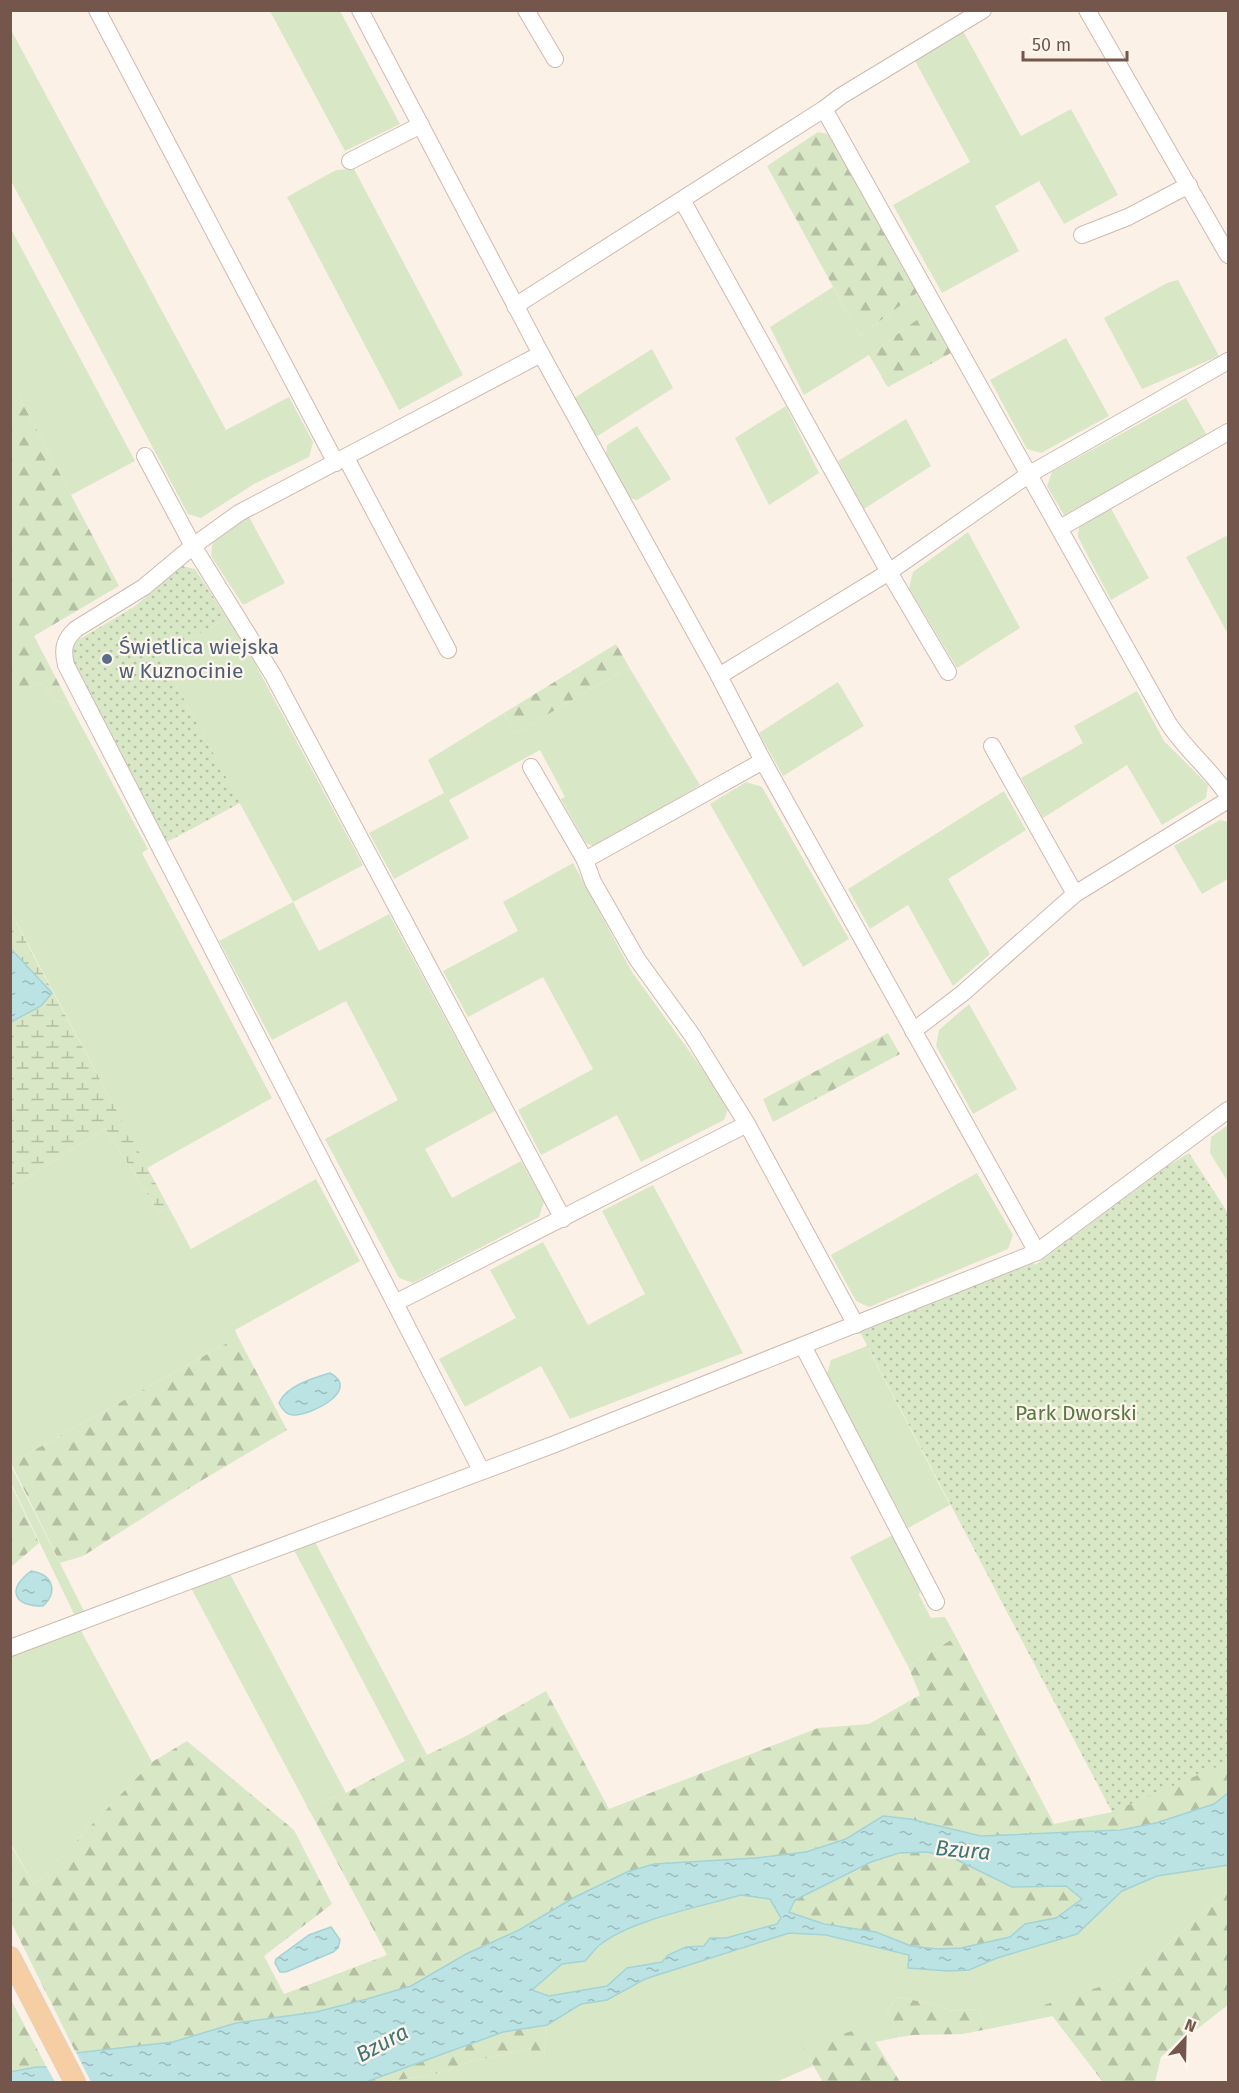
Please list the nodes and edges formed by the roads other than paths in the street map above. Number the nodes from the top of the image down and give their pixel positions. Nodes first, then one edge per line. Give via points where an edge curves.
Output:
1 (360, 10) edge
2 (526, 10) edge
3 (983, 10) edge
4 (1087, 10) edge
5 (96, 11) edge
6 (555, 58) dead end
7 (824, 109) junction
8 (421, 125) junction
9 (350, 161) dead end
10 (1189, 185) junction
11 (682, 200) junction
12 (1082, 235) dead end
13 (1228, 255) edge
14 (515, 306) junction
15 (541, 354) junction
16 (1228, 362) edge
17 (1228, 432) edge
18 (145, 456) dead end
19 (341, 460) junction
20 (1028, 475) junction
21 (1060, 528) junction
22 (193, 546) junction
23 (889, 572) junction
24 (448, 650) dead end
25 (948, 672) dead end
26 (719, 676) junction
27 (992, 746) dead end
28 (763, 760) junction
29 (531, 767) dead end
30 (1228, 798) edge
31 (585, 860) junction
32 (1075, 894) junction
33 (913, 1030) junction
34 (1228, 1110) edge
35 (747, 1124) junction
36 (563, 1219) junction
37 (1037, 1252) junction
38 (395, 1303) junction
39 (856, 1325) junction
40 (803, 1346) junction
41 (482, 1470) junction
42 (936, 1602) dead end
43 (10, 1648) edge
44 (10, 1957) edge
45 (75, 2082) edge

1 - 8 street
2 - 6 street
3 - 7 street
4 - 10 street
5 - 19 street
7 - 11 street
7 - 20 street
8 - 9 street
8 - 14 street
10 - 12 street via 1128,217
10 - 13 street
11 - 14 street
11 - 23 street
14 - 15 street
15 - 19 street
15 - 26 street
16 - 20 street
17 - 21 street
18 - 22 street
19 - 22 street via 239,513
19 - 24 street
20 - 21 street
20 - 23 street
21 - 30 street via 1167,721 1220,782
22 - 36 street via 273,675
22 - 38 street via 144,587 76,628 64,646 66,665
23 - 25 street
23 - 26 street
26 - 28 street
27 - 32 street
28 - 31 street
28 - 33 street
29 - 31 street
30 - 32 street
31 - 35 street via 593,882 637,959 692,1035
32 - 33 street via 963,993
33 - 37 street
34 - 37 street
35 - 36 street
35 - 39 street
36 - 38 street
37 - 39 street
38 - 41 street
39 - 40 street
40 - 41 street
40 - 42 street
41 - 43 street
44 - 45 main road

